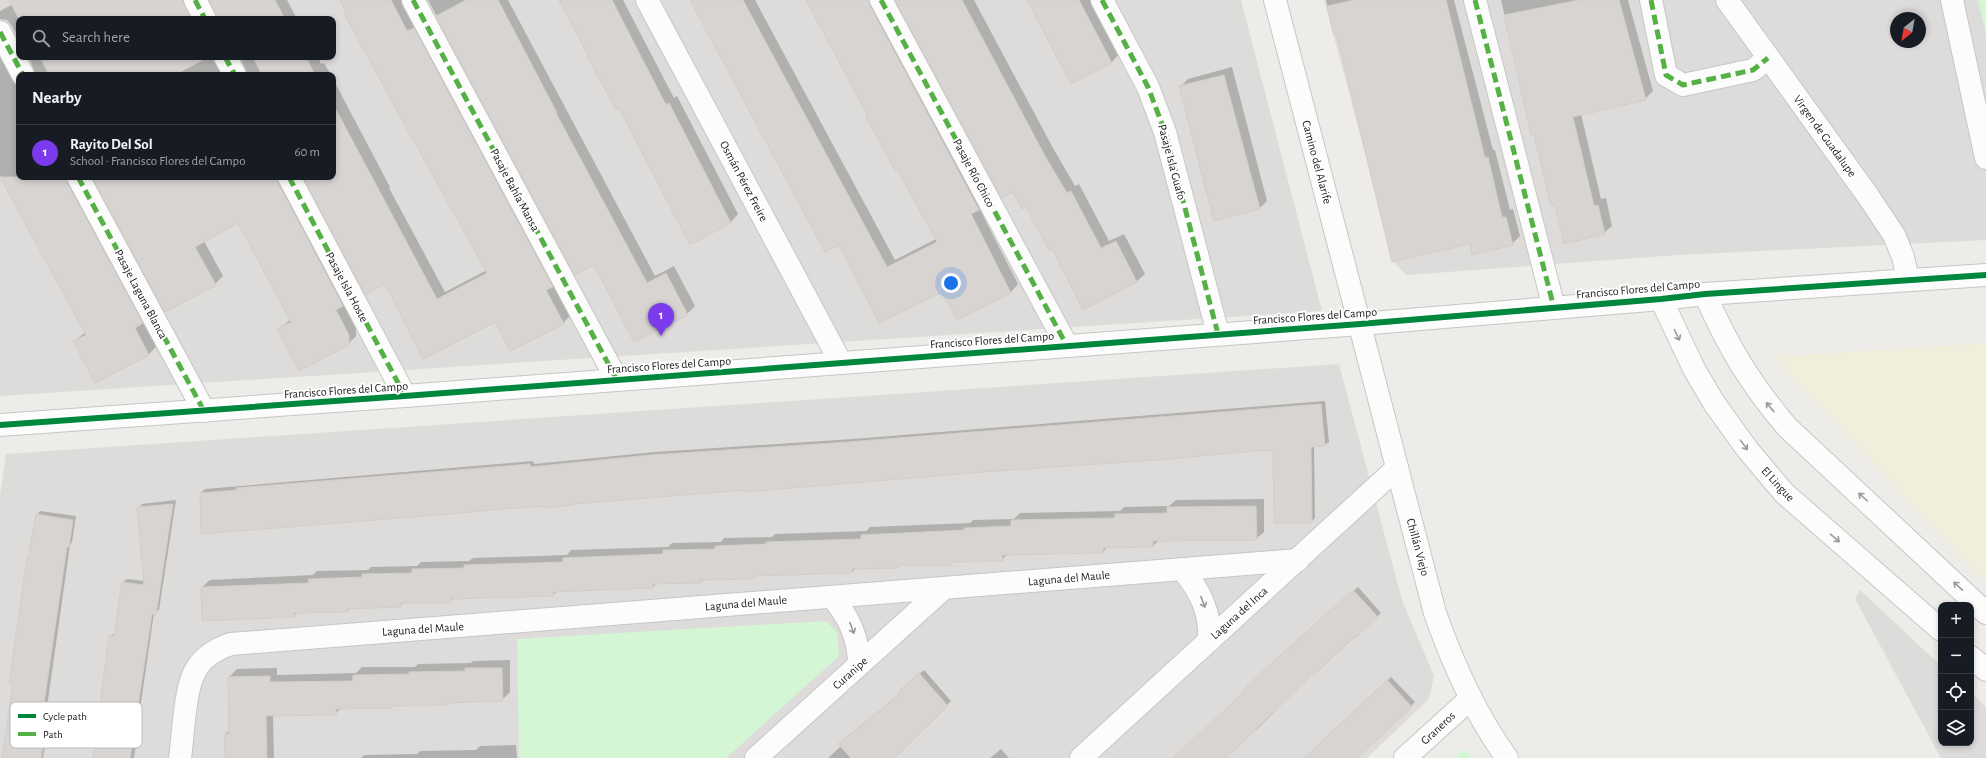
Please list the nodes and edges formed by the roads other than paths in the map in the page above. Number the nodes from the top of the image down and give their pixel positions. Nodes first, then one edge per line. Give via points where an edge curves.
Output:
1 (195, 0) edge
2 (413, 0) edge
3 (647, 0) edge
4 (881, 0) edge
5 (1102, 0) edge
6 (1275, 0) edge
7 (1475, 0) edge
8 (1651, 0) edge
9 (1727, 0) edge
10 (1952, 0) edge
11 (203, 16) edge
12 (0, 32) edge
13 (1768, 58) junction
14 (227, 60) edge
15 (21, 72) edge
16 (233, 72) edge
17 (1986, 158) edge
18 (80, 180) edge
19 (291, 180) edge
20 (1986, 275) edge
21 (1908, 280) junction
22 (1705, 294) junction
23 (1661, 299) junction
24 (1554, 308) junction
25 (1360, 324) junction
26 (1218, 334) junction
27 (1067, 346) junction
28 (842, 363) junction
29 (617, 380) junction
30 (405, 396) junction
31 (204, 411) junction
32 (0, 424) edge
33 (1397, 468) junction
34 (1298, 560) junction
35 (1182, 569) junction
36 (944, 588) junction
37 (832, 597) junction
38 (1986, 613) edge
39 (1938, 627) edge
40 (1209, 641) junction
41 (1974, 660) edge
42 (859, 664) junction
43 (1986, 670) edge
44 (1471, 698) junction
45 (180, 758) edge
46 (756, 758) edge
47 (1081, 758) edge
48 (1405, 758) edge
49 (1507, 758) edge

1 - 11 street
2 - 29 street, Pasaje Bahía Mansa
3 - 28 street, Osmán Pérez Freire
4 - 27 street, Pasaje Río Chico
5 - 26 street, Pasaje Isla Guafo via 1148,87 1165,132
6 - 25 street, Camino del Alarife
7 - 24 street
8 - 13 street via 1666,75 1683,85 1753,70
9 - 13 street, Virgen de Guadalupe
10 - 17 street
12 - 15 street
13 - 21 street, Virgen de Guadalupe via 1894,235 1903,257
14 - 16 street
18 - 31 street, Pasaje Laguna Blanca
19 - 30 street, Pasaje Isla Hoste
20 - 21 street, Francisco Flores del Campo
21 - 22 street, Francisco Flores del Campo
22 - 23 street, Francisco Flores del Campo
38 -> 22 street via 1787,427 1762,398 1740,366
23 - 24 street, Francisco Flores del Campo
23 -> 39 street, El Lingue via 1694,369 1714,403 1747,449 1784,493
24 - 25 street, Francisco Flores del Campo
25 - 26 street, Francisco Flores del Campo
25 - 33 street, Chillán Viejo
26 - 27 street, Francisco Flores del Campo
27 - 28 street, Francisco Flores del Campo
28 - 29 street, Francisco Flores del Campo
29 - 30 street, Francisco Flores del Campo
30 - 31 street, Francisco Flores del Campo
31 - 32 street, Francisco Flores del Campo
33 - 34 street, Laguna del Inca
33 - 44 street, Chillán Viejo via 1435,613 1450,655
34 - 35 street, Laguna del Maule
34 - 40 street, Laguna del Inca
35 - 36 street, Laguna del Maule
35 -> 40 street via 1202,597 1210,627
36 - 37 street, Laguna del Maule
36 - 42 street, Curanipe
37 -> 42 street via 853,631
37 - 45 street, Laguna del Maule via 231,644 209,654 192,675
40 - 47 street, Laguna del Inca
41 - 43 street
42 - 46 street, Curanipe
44 - 48 street, Graneros
44 - 49 street, Chillán Viejo

